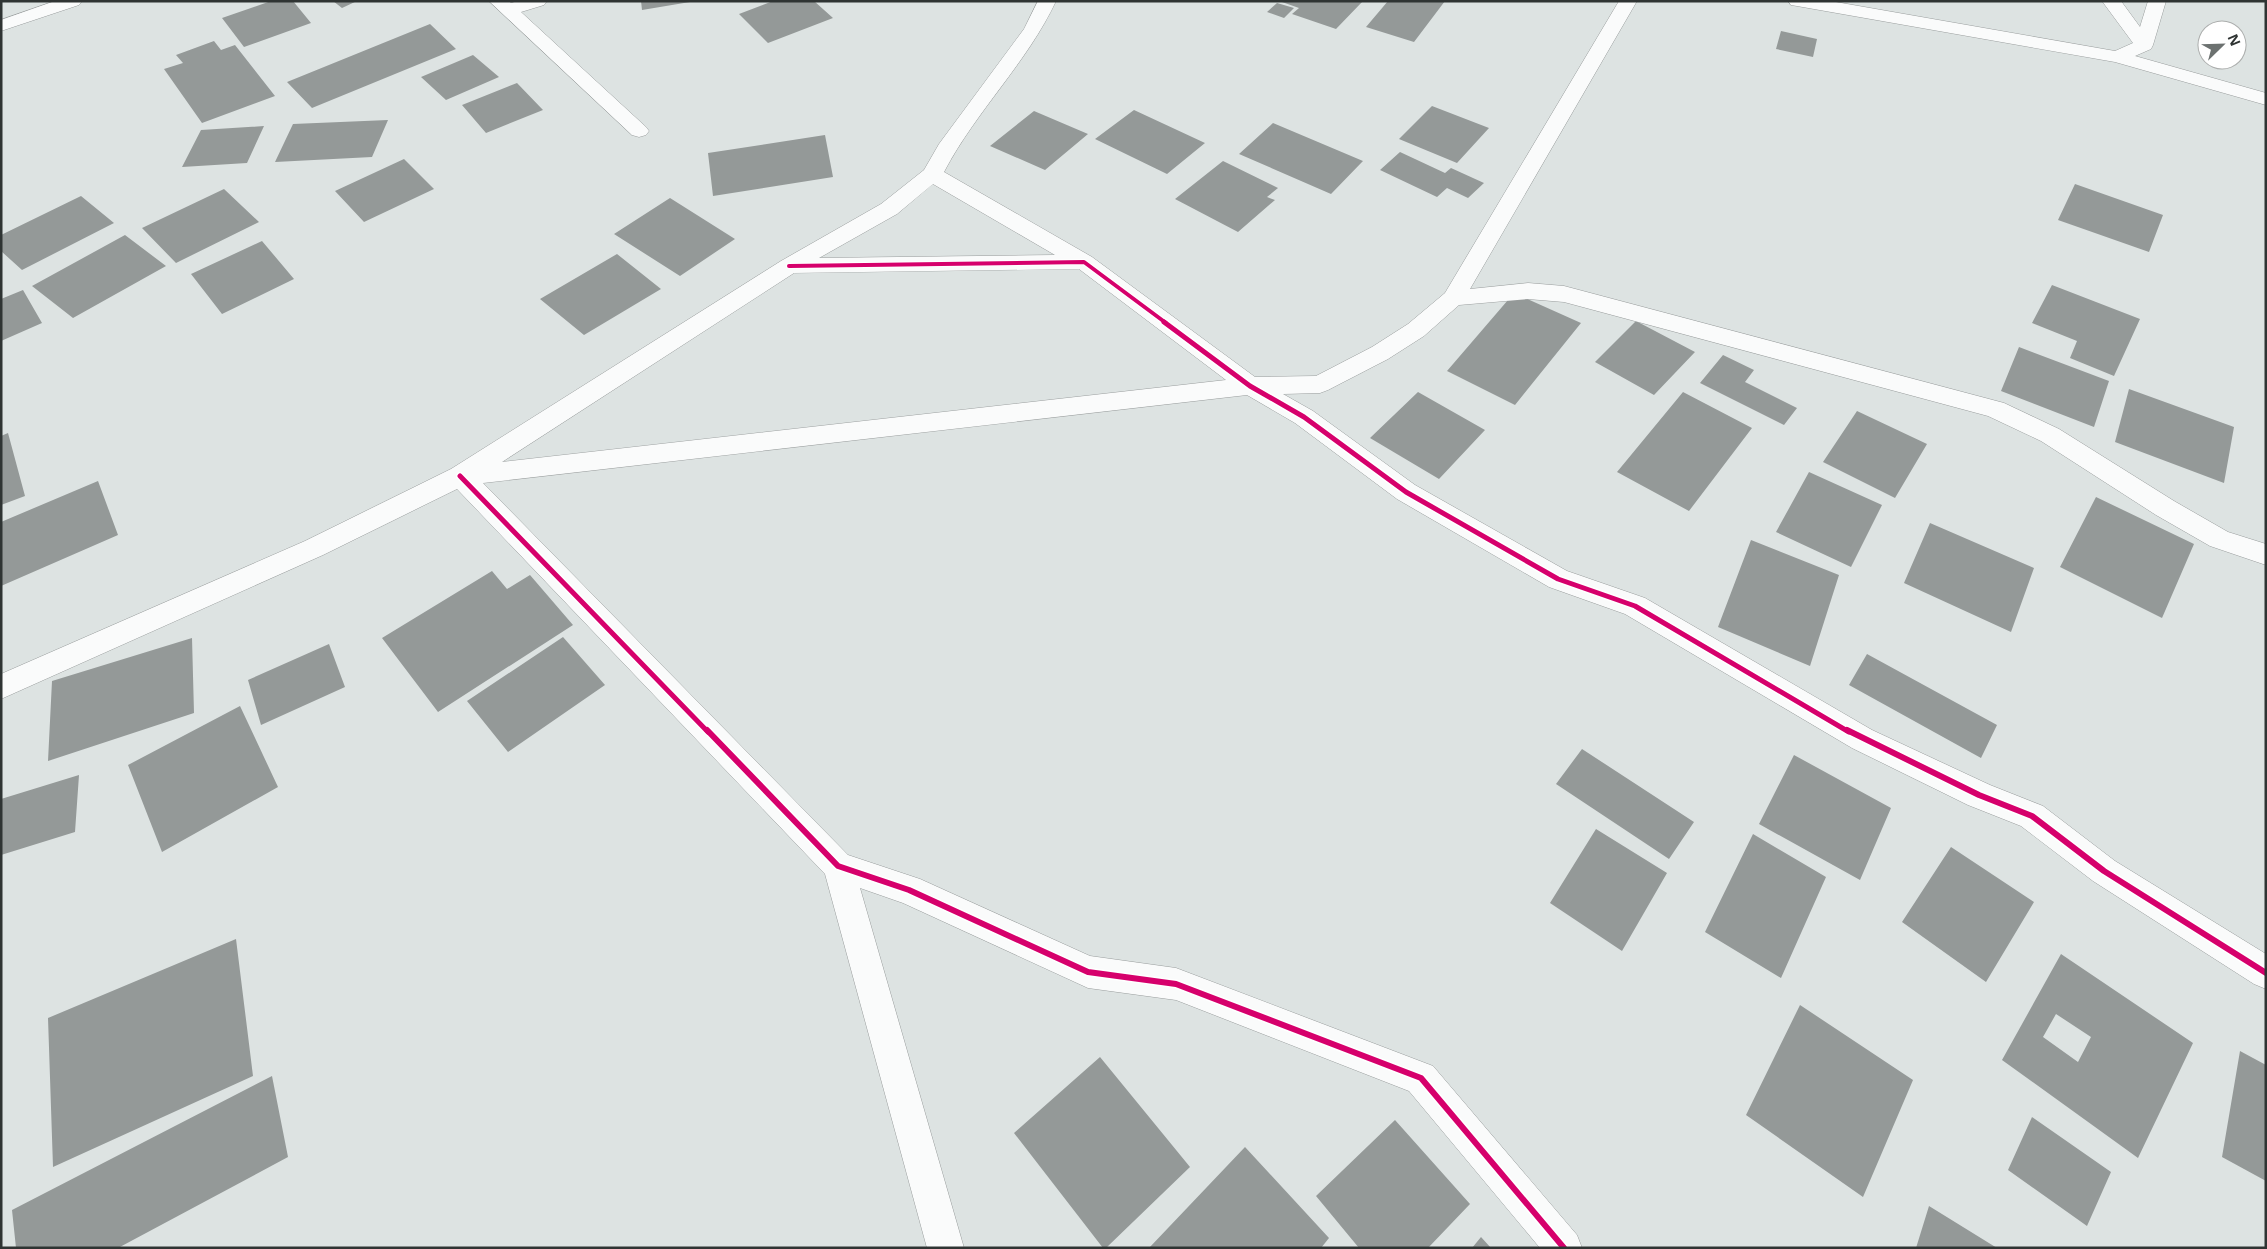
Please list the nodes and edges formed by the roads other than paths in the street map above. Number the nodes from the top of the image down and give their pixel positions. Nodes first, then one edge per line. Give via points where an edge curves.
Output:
1 (73, 1) edge
2 (538, 1) edge
3 (1047, 1) edge
4 (1628, 1) edge
5 (1797, 1) edge
6 (2111, 1) edge
7 (2157, 1) edge
8 (504, 6) edge
9 (1, 26) edge
10 (2144, 45) junction
11 (2117, 57) junction
12 (2266, 99) edge
13 (639, 131) dead end
14 (932, 174) junction
15 (1084, 262) junction
16 (789, 266) junction
17 (1453, 298) junction
18 (1320, 384) junction
19 (1250, 386) junction
20 (1304, 417) junction
21 (460, 476) junction
22 (2266, 555) edge
23 (1, 687) edge
24 (838, 866) junction
25 (2266, 973) edge
26 (946, 1248) edge
27 (1564, 1248) edge

1 - 9 street
2 - 8 street
3 - 14 street via 1032,30 946,148
4 - 17 street
5 - 11 street
6 - 10 street
7 - 10 street
8 - 13 street
10 - 11 street
11 - 12 street
14 - 15 street
14 - 16 street via 888,209
15 - 16 street
15 - 19 street
16 - 21 street
17 - 18 street via 1416,330
17 - 22 street via 1528,292 1564,294 1995,409 2050,435 2219,539
18 - 19 street
18 - 20 street
19 - 20 street
19 - 21 street
20 - 25 street via 1406,492 1558,579 1635,606 1862,739 1979,796 2032,816 2104,871
21 - 23 street via 314,548
21 - 24 street
24 - 26 street
24 - 27 street via 909,890 1088,972 1176,984 1421,1078

